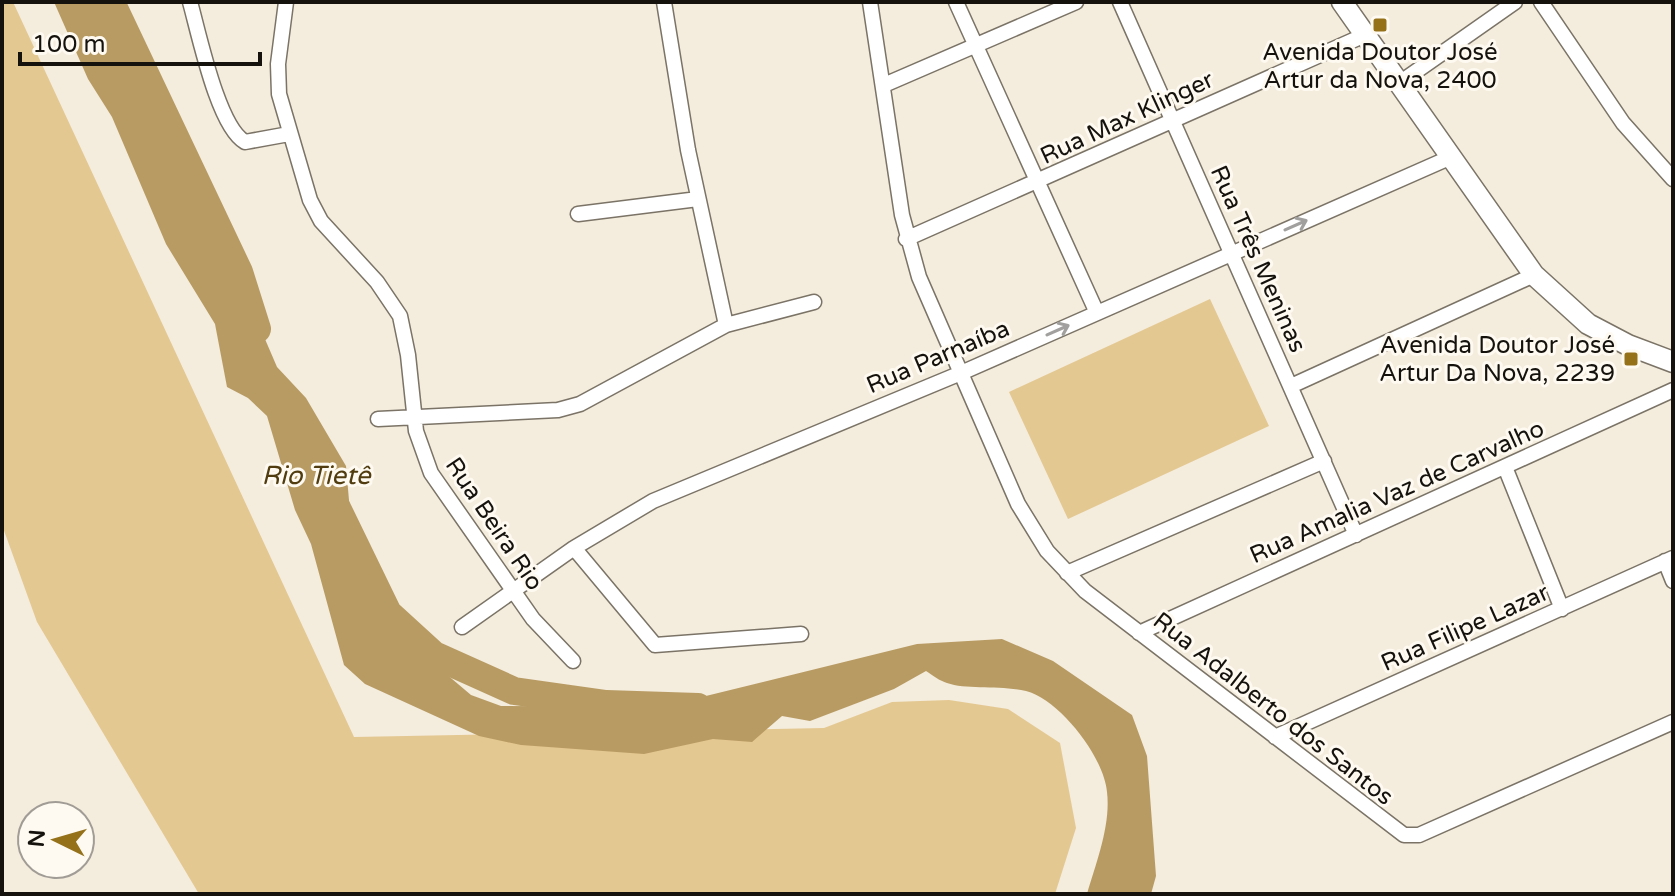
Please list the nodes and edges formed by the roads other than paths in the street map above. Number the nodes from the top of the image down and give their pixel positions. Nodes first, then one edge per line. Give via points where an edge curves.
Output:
1 (190, 2) edge
2 (286, 2) edge
3 (664, 2) edge
4 (870, 2) edge
5 (956, 2) edge
6 (1076, 2) edge
7 (1120, 2) edge
8 (1342, 2) edge
9 (1515, 2) edge
10 (1541, 2) edge
11 (1365, 35) junction
12 (976, 46) junction
13 (1398, 84) junction
14 (884, 85) junction
15 (1173, 121) junction
16 (289, 134) junction
17 (1449, 158) junction
18 (1673, 179) edge
19 (1036, 184) junction
20 (698, 199) junction
21 (578, 214) dead end
22 (906, 239) junction
23 (1232, 253) junction
24 (1534, 275) junction
25 (814, 302) dead end
26 (1097, 313) junction
27 (726, 325) junction
28 (1673, 362) edge
29 (961, 373) junction
30 (1291, 386) junction
31 (1673, 390) edge
32 (415, 416) junction
33 (378, 419) dead end
34 (1324, 461) junction
35 (1505, 467) junction
36 (1356, 535) junction
37 (574, 548) junction
38 (1669, 560) edge
39 (1067, 573) junction
40 (1673, 581) edge
41 (512, 590) junction
42 (1562, 609) junction
43 (462, 627) dead end
44 (1139, 633) junction
45 (801, 634) dead end
46 (573, 661) dead end
47 (1673, 722) edge
48 (1275, 737) junction

1 - 16 street via 236,136 245,142
2 - 16 street, Rua Beira Rio via 278,64
3 - 20 street
4 - 14 street, Rua Adalberto dos Santos
5 - 12 street
6 - 12 street
7 - 15 street, Rua Três Meninas
8 - 11 main road
9 - 13 street
10 - 18 street via 1623,123
11 - 13 main road
11 - 15 street, Rua Max Klinger
12 - 14 street
12 - 19 street
13 - 17 main road
14 - 22 street, Rua Adalberto dos Santos
15 - 19 street, Rua Max Klinger
15 - 23 street, Rua Três Meninas
16 - 32 street, Rua Beira Rio via 321,221 377,282 400,316
23 -> 17 street, Rua Parnaíba
17 - 24 main road
19 - 22 street, Rua Max Klinger
19 - 26 street
20 - 21 street
20 - 27 street
22 - 29 street, Rua Adalberto dos Santos
23 - 26 street, Rua Parnaíba
23 - 30 street, Rua Três Meninas
24 - 28 main road via 1588,324
24 - 30 street
25 - 27 street
29 -> 26 street, Rua Parnaíba
27 - 32 street via 580,404 539,412
29 - 37 street, Rua Parnaíba via 670,493
29 - 39 street, Rua Adalberto dos Santos via 1018,504
30 - 34 street, Rua Três Meninas
31 - 35 street, Rua Amalia Vaz de Carvalho
32 - 33 street
32 - 41 street, Rua Beira Rio via 431,473
34 - 36 street, Rua Três Meninas
34 - 39 street
35 - 36 street, Rua Amalia Vaz de Carvalho
35 - 42 street
36 - 44 street, Rua Amalia Vaz de Carvalho
37 - 41 street, Rua Parnaíba
37 - 45 street via 655,645
38 - 40 street
38 - 42 street, Rua Filipe Lazar
39 - 44 street, Rua Adalberto dos Santos
41 - 43 street, Rua Parnaíba
41 - 46 street, Rua Beira Rio
42 - 48 street, Rua Filipe Lazar
44 - 48 street, Rua Adalberto dos Santos
47 - 48 street, Rua Adalberto dos Santos via 1411,836 1393,829

